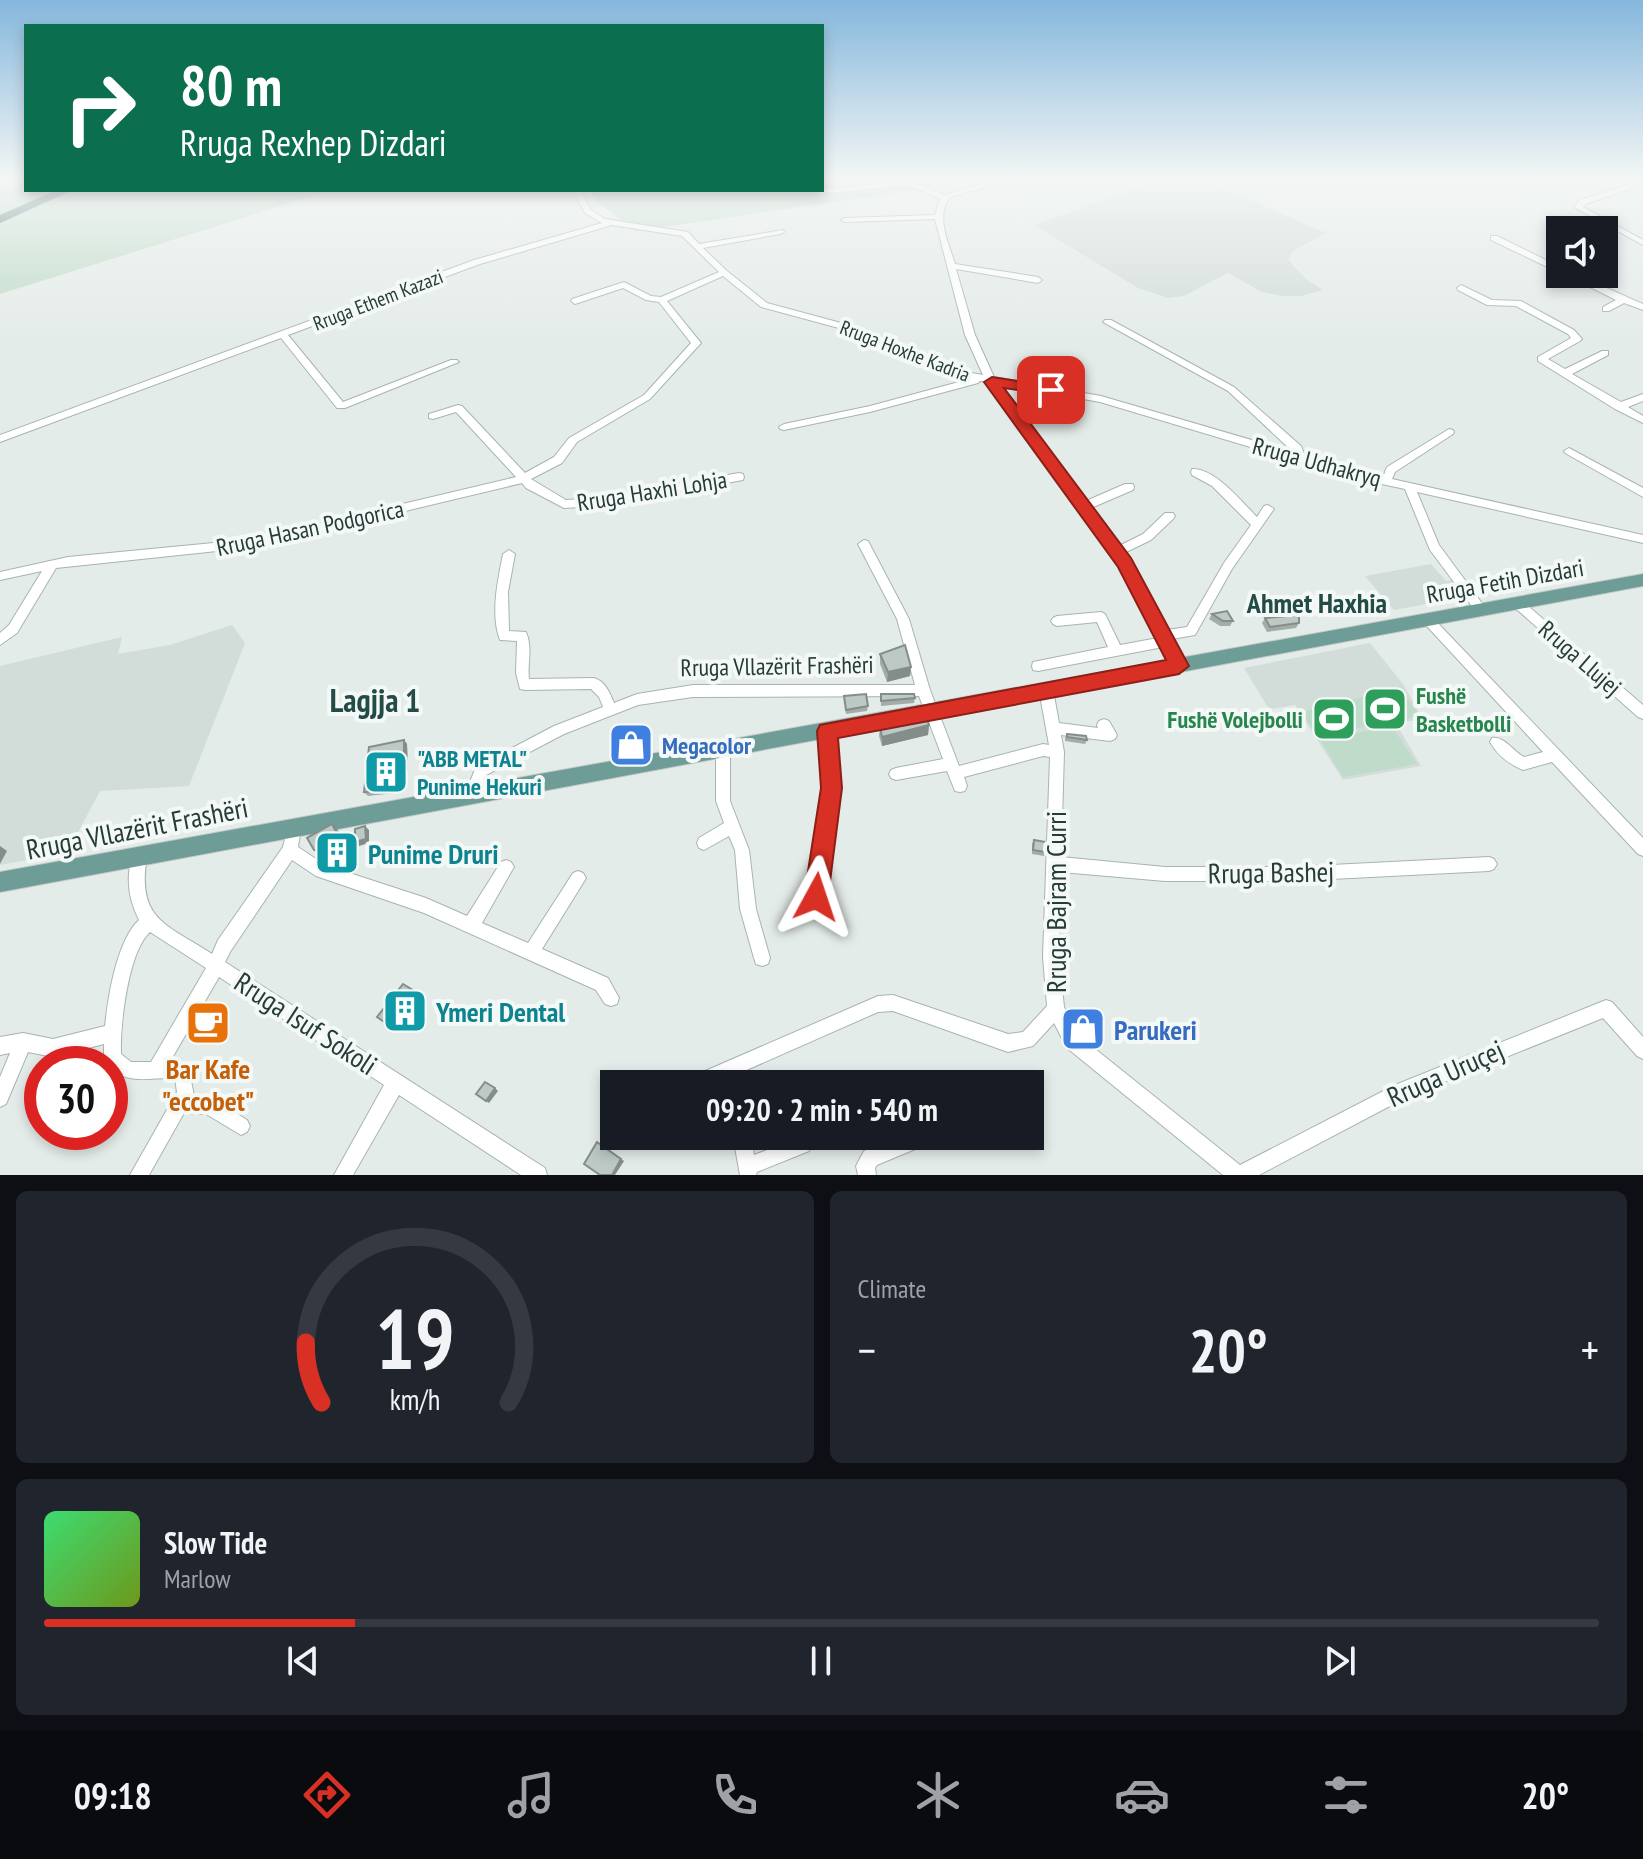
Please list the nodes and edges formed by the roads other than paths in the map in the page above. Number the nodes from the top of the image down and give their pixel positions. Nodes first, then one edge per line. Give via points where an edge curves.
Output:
1 (580, 232) edge
2 (679, 232) edge
3 (780, 232) dead end
4 (942, 232) edge
5 (1623, 232) edge
6 (1494, 238) dead end
7 (1643, 243) edge
8 (699, 246) junction
9 (1546, 263) edge
10 (951, 266) junction
11 (724, 273) junction
12 (1038, 280) dead end
13 (1461, 288) dead end
14 (1598, 288) edge
15 (662, 300) junction
16 (1623, 300) junction
17 (575, 301) dead end
18 (1643, 307) edge
19 (1606, 309) dead end
20 (1108, 322) dead end
21 (284, 336) junction
22 (1605, 353) dead end
23 (454, 362) dead end
24 (1564, 374) junction
25 (987, 380) junction
26 (1643, 397) edge
27 (1619, 407) junction
28 (433, 416) dead end
29 (1643, 420) edge
30 (784, 427) dead end
31 (1449, 432) dead end
32 (0, 439) edge
33 (1569, 451) dead end
34 (1300, 457) junction
35 (1196, 472) dead end
36 (739, 477) dead end
37 (523, 479) junction
38 (1386, 481) junction
39 (1409, 486) junction
40 (1129, 487) dead end
41 (1643, 493) edge
42 (1082, 507) junction
43 (1268, 509) dead end
44 (1169, 516) dead end
45 (1257, 524) junction
46 (1643, 539) edge
47 (864, 544) dead end
48 (1117, 552) junction
49 (509, 554) dead end
50 (51, 567) junction
51 (0, 576) edge
52 (1643, 581) edge
53 (1517, 603) junction
54 (1481, 610) junction
55 (1428, 620) junction
56 (1057, 621) dead end
57 (1165, 639) junction
58 (0, 640) edge
59 (1117, 652) junction
60 (1038, 666) dead end
61 (1179, 666) junction
62 (923, 690) junction
63 (1046, 690) junction
64 (610, 708) junction
65 (933, 711) junction
66 (1643, 713) edge
67 (1104, 725) dead end
68 (1054, 728) junction
69 (827, 731) junction
70 (1497, 742) dead end
71 (723, 748) junction
72 (1057, 752) junction
73 (1555, 755) junction
74 (896, 774) dead end
75 (956, 774) junction
76 (472, 794) junction
77 (294, 827) junction
78 (731, 827) junction
79 (704, 843) dead end
80 (1643, 849) edge
81 (290, 850) junction
82 (139, 856) junction
83 (1054, 864) junction
84 (1489, 864) dead end
85 (506, 867) dead end
86 (578, 878) dead end
87 (0, 882) edge
88 (816, 897) dead end
89 (149, 922) junction
90 (470, 927) junction
91 (531, 953) junction
92 (762, 958) dead end
93 (215, 963) junction
94 (611, 998) dead end
95 (1056, 1009) junction
96 (112, 1033) junction
97 (23, 1042) junction
98 (0, 1046) edge
99 (1643, 1050) edge
100 (157, 1067) junction
101 (743, 1070) edge
102 (396, 1082) junction
103 (0, 1098) edge
104 (182, 1104) junction
105 (241, 1126) dead end
106 (744, 1150) edge
107 (792, 1150) edge
108 (891, 1150) edge
109 (748, 1171) edge
110 (139, 1175) edge
111 (343, 1175) edge
112 (538, 1175) edge
113 (867, 1175) edge
114 (1239, 1175) edge

1 - 21 street, Rruga Ethem Kazazi via 477,262
2 - 8 street, Rruga Hoxhe Kadria
3 - 8 street
4 - 10 street
5 - 7 street
6 - 9 street
8 - 11 street, Rruga Hoxhe Kadria
10 - 12 street
10 - 25 street
11 - 15 street
11 - 25 street, Rruga Hoxhe Kadria via 764,305 864,332 935,367
13 - 24 street via 1490,303 1518,303 1576,336 1542,356
14 - 16 street
15 - 17 street via 624,285
15 - 37 street, Rruga Hasan Podgorica via 693,338 694,348 647,397 573,440 558,460
16 - 18 street
16 - 19 street
20 - 34 street via 1231,389 1297,448
21 - 23 street, Rruga Ethem Kazazi via 341,406
21 - 32 street, Rruga Ethem Kazazi
22 - 24 street
24 - 27 street
25 - 30 street
25 - 34 street, Rruga Udhakryq via 1101,399
25 - 42 street
26 - 27 street
27 - 29 street
28 - 37 street via 458,408
31 - 38 street via 1391,470
33 - 41 street
34 - 38 street, Rruga Udhakryq
35 - 45 street via 1216,483
36 - 37 street, Rruga Haxhi Lohja via 579,505 564,504
37 - 50 street, Rruga Hasan Podgorica via 255,543
38 - 39 street, Rruga Udhakryq
39 - 46 street, Rruga Udhakryq
39 - 54 street via 1434,547
40 - 42 street
42 - 48 street
43 - 45 street
44 - 48 street via 1147,537
45 - 57 street via 1191,631
47 - 62 street via 903,619
48 - 57 street
49 - 64 street via 502,592 503,632 522,636 525,685 594,683
50 - 51 street, Rruga Hasan Podgorica
50 - 58 street via 13,629
52 - 53 main road, Rruga Fetih Dizdari
53 - 54 main road, Rruga Fetih Dizdari
53 - 66 street, Rruga Llujej
54 - 55 main road, Rruga Fetih Dizdari
55 - 61 main road, Rruga Fetih Dizdari
55 - 73 street
56 - 59 street via 1101,617
57 - 59 street
57 - 61 street
59 - 60 street
61 - 63 main road, Rruga Fetih Dizdari
62 - 64 street, Rruga Vllazërit Frashëri via 693,691
62 - 65 street
63 - 65 main road, Rruga Fetih Dizdari
63 - 68 street, Rruga Bajram Curri
64 - 76 street, Rruga Vllazërit Frashëri via 481,771
65 - 69 main road, Rruga Vllazërit Frashëri
65 - 75 street
67 - 68 street via 1110,735
68 - 72 street, Rruga Bajram Curri
69 - 71 main road, Rruga Vllazërit Frashëri
69 - 88 street via 831,788
70 - 73 street via 1523,764
71 - 76 main road, Rruga Vllazërit Frashëri
71 - 78 street via 722,785
72 - 75 street via 1043,750
72 - 83 street, Rruga Bajram Curri
73 - 80 street
74 - 75 street
76 - 77 main road, Rruga Vllazërit Frashëri
77 - 81 street
77 - 82 main road, Rruga Vllazërit Frashëri
78 - 79 street
78 - 92 street via 742,850 748,909
81 - 90 street via 321,871 426,906
81 - 93 street, Rruga Isuf Sokoli
82 - 87 main road, Rruga Vllazërit Frashëri
82 - 89 street via 137,904
83 - 84 street, Rruga Bashej via 1165,874 1292,874
83 - 95 street, Rruga Bajram Curri via 1051,957
85 - 90 street
86 - 91 street
89 - 93 street, Rruga Isuf Sokoli
89 - 96 street via 136,935 129,954
90 - 91 street
91 - 94 street via 602,984
93 - 100 street, Rruga Isuf Sokoli
93 - 102 street, Rruga Isuf Sokoli
95 - 101 street via 1027,1040 1008,1043 893,1003 878,1004
95 - 114 street, Rruga Bajram Curri via 1073,1042
96 - 97 street via 53,1048
96 - 100 street via 111,1055 117,1064 146,1072
97 - 98 street
97 - 103 street
99 - 114 street, Rruga Uruçej via 1606,1008 1401,1091
100 - 104 street via 182,1071
102 - 111 street, Rruga Isuf Sokoli
102 - 112 street, Rruga Isuf Sokoli
104 - 105 street via 208,1105
104 - 110 street
106 - 109 street
107 - 109 street
108 - 113 street via 871,1158 865,1166

